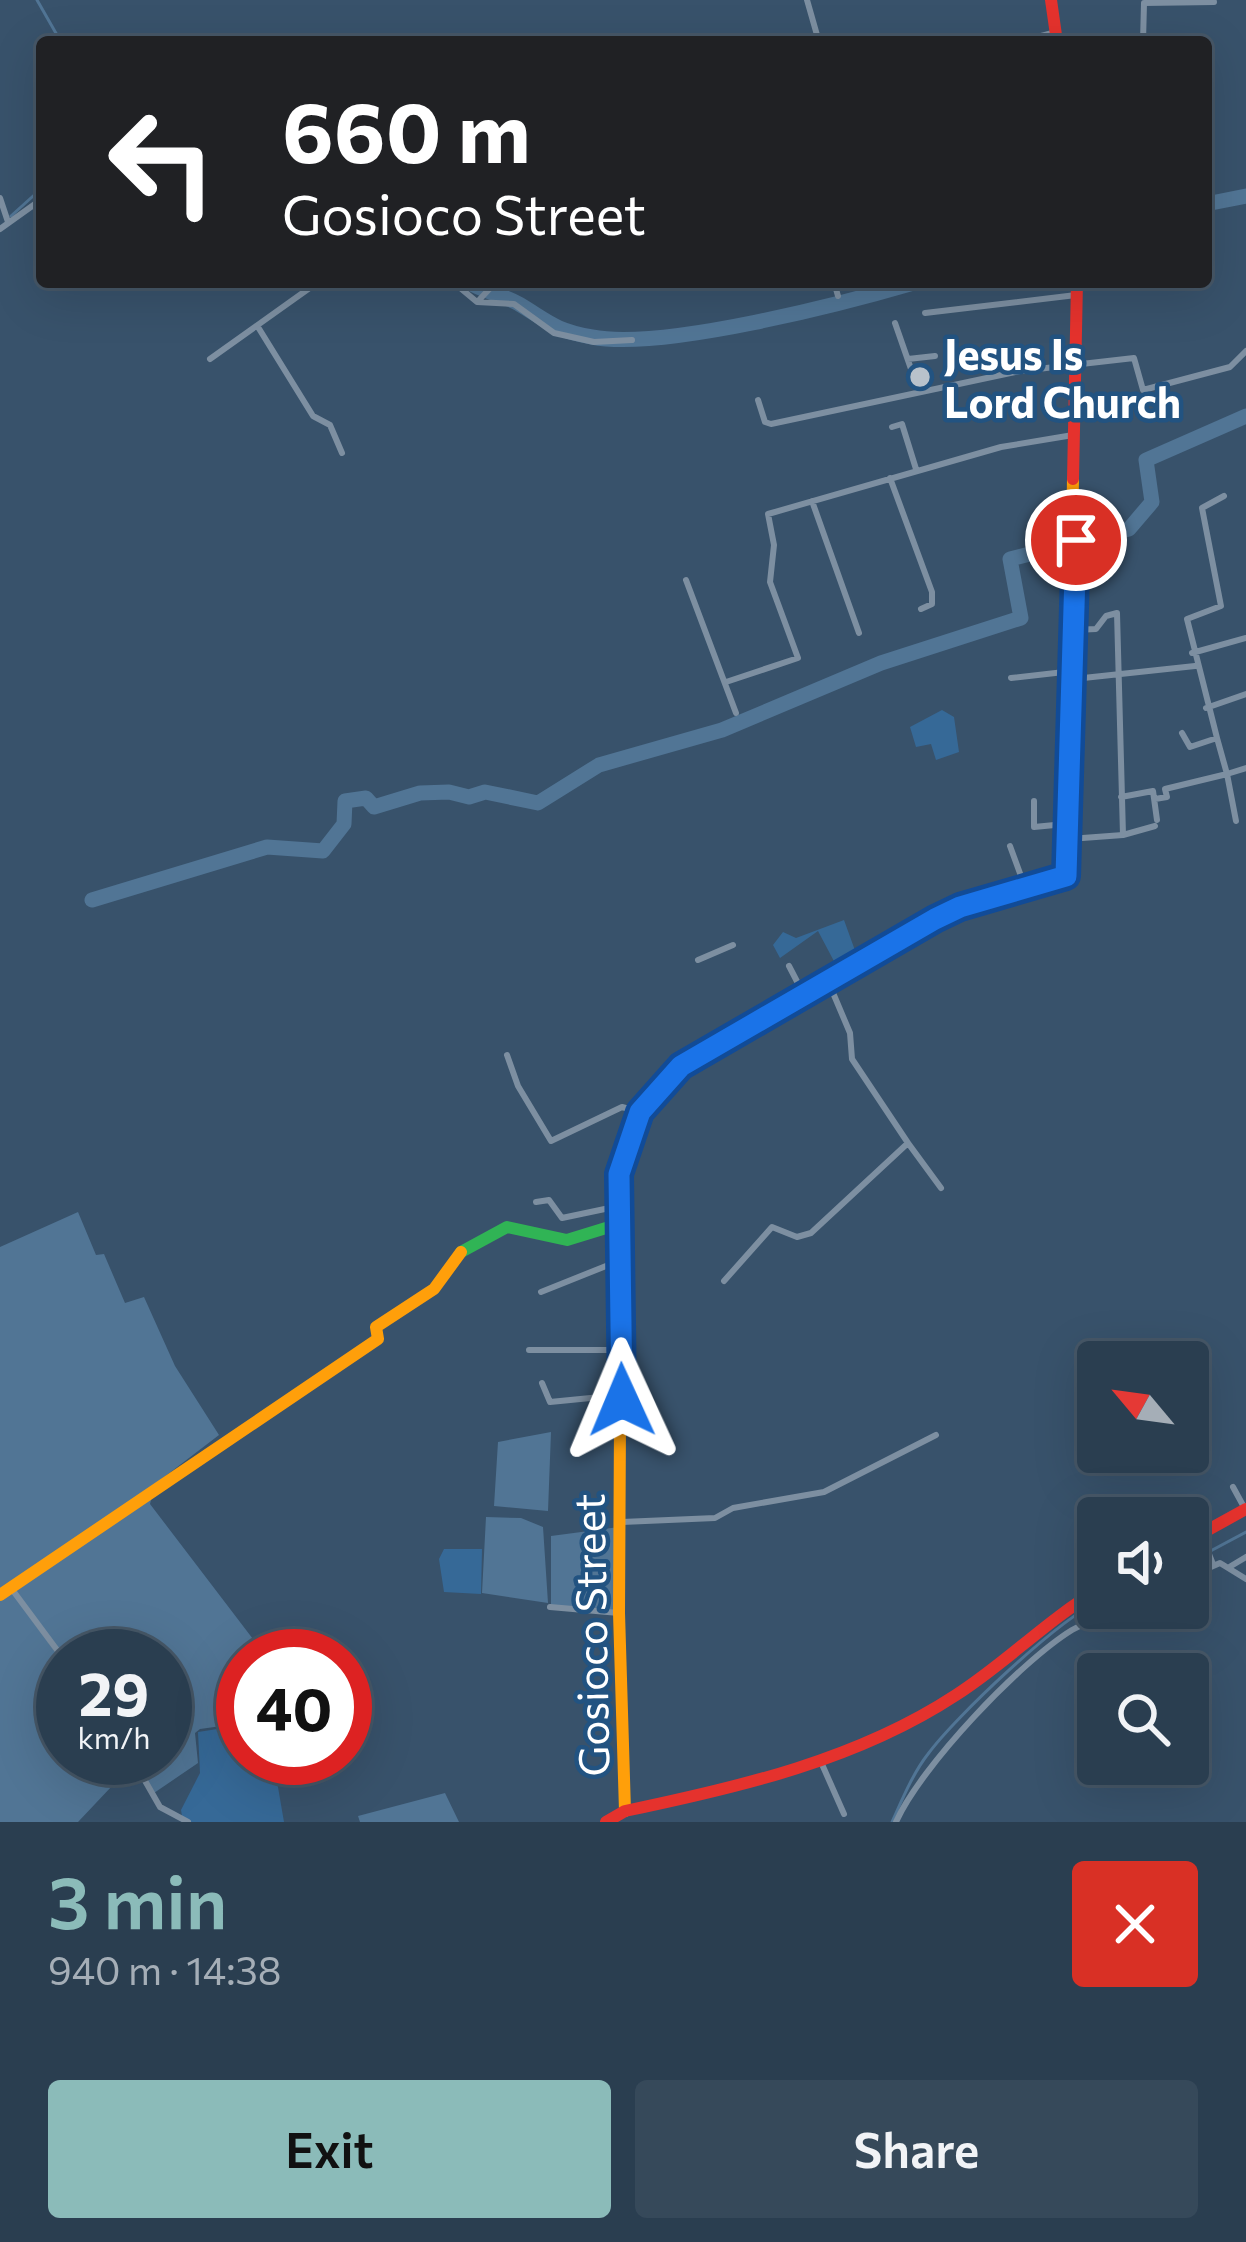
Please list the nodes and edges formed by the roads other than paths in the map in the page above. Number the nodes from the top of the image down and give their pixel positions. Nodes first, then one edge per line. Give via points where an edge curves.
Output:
1 (807, 0) edge
2 (1051, 0) edge
3 (1214, 2) edge
4 (817, 36) edge
5 (1057, 36) edge
6 (1143, 36) edge
7 (0, 198) edge
8 (36, 203) edge
9 (8, 222) junction
10 (0, 229) edge
11 (311, 288) edge
12 (460, 288) edge
13 (491, 288) edge
14 (835, 288) edge
15 (1077, 289) edge
16 (838, 296) dead end
17 (477, 302) junction
18 (925, 313) dead end
19 (895, 323) dead end
20 (258, 327) junction
21 (632, 340) dead end
22 (1246, 351) edge
23 (934, 356) dead end
24 (210, 359) dead end
25 (908, 359) junction
26 (1078, 362) junction
27 (918, 389) junction
28 (758, 400) dead end
29 (892, 427) dead end
30 (1077, 434) junction
31 (342, 453) dead end
32 (916, 469) junction
33 (889, 477) junction
34 (1225, 496) dead end
35 (812, 501) junction
36 (1076, 545) junction
37 (1044, 556) dead end
38 (686, 580) dead end
39 (921, 609) dead end
40 (1074, 630) junction
41 (859, 633) dead end
42 (1246, 638) edge
43 (1192, 653) junction
44 (1195, 666) junction
45 (1074, 675) junction
46 (1122, 677) junction
47 (1011, 678) dead end
48 (726, 682) junction
49 (1246, 694) edge
50 (1206, 708) junction
51 (736, 712) dead end
52 (1183, 733) dead end
53 (1217, 738) junction
54 (1246, 768) edge
55 (1227, 774) junction
56 (1120, 796) junction
57 (1154, 799) junction
58 (1034, 801) dead end
59 (1236, 821) dead end
60 (1069, 831) junction
61 (1123, 835) junction
62 (1010, 846) dead end
63 (1025, 887) junction
64 (733, 945) dead end
65 (698, 960) dead end
66 (789, 966) dead end
67 (826, 978) junction
68 (803, 993) junction
69 (508, 1055) dead end
70 (640, 1112) junction
71 (908, 1143) junction
72 (941, 1188) dead end
73 (536, 1202) dead end
74 (619, 1206) junction
75 (620, 1224) junction
76 (621, 1260) junction
77 (724, 1281) dead end
78 (541, 1292) dead end
79 (530, 1350) dead end
80 (620, 1350) junction
81 (542, 1383) dead end
82 (621, 1395) junction
83 (936, 1435) dead end
84 (1233, 1487) dead end
85 (1245, 1509) edge
86 (620, 1522) junction
87 (1209, 1534) edge
88 (1209, 1557) edge
89 (1246, 1557) edge
90 (1212, 1561) junction
91 (1209, 1563) edge
92 (1231, 1566) junction
93 (1246, 1579) edge
94 (5, 1592) edge
95 (1077, 1603) edge
96 (550, 1607) dead end
97 (619, 1613) junction
98 (1077, 1628) edge
99 (38, 1629) edge
100 (820, 1758) junction
101 (150, 1785) edge
102 (625, 1811) junction
103 (844, 1814) dead end
104 (168, 1815) junction
105 (160, 1822) edge
106 (188, 1822) edge
107 (606, 1822) edge
108 (896, 1822) edge

1 - 4 street
2 - 5 street
3 - 6 street via 1144,3
7 - 9 street
8 - 9 street
9 - 10 street
11 - 20 street
12 - 17 street
13 - 17 street
14 - 16 street
15 - 18 street
15 - 26 street, Gosioco Street
17 - 21 street via 514,304 564,337
19 - 25 street
20 - 24 street
20 - 31 street
22 - 26 street via 1230,367 1144,390 1133,358
23 - 25 street
25 - 27 street
26 - 27 street
26 - 30 street, Gosioco Street
27 - 28 street via 771,424
29 - 32 street via 902,424
30 - 32 street
30 - 36 street, Gosioco Street
32 - 33 street
33 - 35 street
33 - 39 street via 932,592 932,604
34 - 43 street via 1202,508 1222,603 1187,620
35 - 41 street
35 - 48 street via 768,514 767,522 773,594 798,658
36 - 37 street
36 - 40 street, Gosioco Street
38 - 48 street
40 - 45 street, Gosioco Street
40 - 46 street via 1096,629 1117,614
42 - 43 street
43 - 44 street
44 - 46 street
44 - 50 street
45 - 46 street
45 - 47 street
45 - 60 street, Gosioco Street
46 - 56 street
48 - 51 street
49 - 50 street
50 - 53 street
52 - 53 street via 1190,747
53 - 55 street
54 - 55 street
55 - 57 street
55 - 59 street
56 - 57 street via 1153,790
56 - 61 street
57 - 61 street via 1156,823
58 - 60 street via 1036,828
60 - 61 street
60 - 63 street, Gosioco Street via 1066,876
62 - 63 street
63 - 67 street, Gosioco Street via 960,907
64 - 65 street
66 - 68 street
67 - 68 street, Gosioco Street
67 - 71 street via 850,1033 852,1060
68 - 70 street, Gosioco Street via 674,1071
69 - 70 street via 551,1141 622,1107
70 - 74 street, Gosioco Street via 622,1153
71 - 72 street
71 - 77 street via 811,1232 797,1237 772,1227
73 - 74 street via 549,1200 562,1218
74 - 75 street, Gosioco Street
75 - 76 street, Gosioco Street
75 - 94 street via 567,1240 507,1227 454,1256 434,1289 376,1327 378,1339
76 - 78 street
76 - 80 street, Gosioco Street
79 - 80 street
80 - 82 street, Gosioco Street
81 - 82 street via 550,1402
82 - 86 street, Gosioco Street
83 - 86 street via 824,1492 715,1518
84 - 85 street
85 - 87 street
86 - 97 street, Gosioco Street
88 - 90 street
89 - 92 street
90 - 91 street
90 - 92 street
92 - 93 street
94 - 99 street
95 - 100 street via 1030,1631 955,1696
96 - 97 street
97 - 102 street, Gosioco Street
98 - 108 street via 1033,1659 936,1759
100 - 102 street via 738,1788
100 - 103 street
101 - 104 street
102 - 107 street
104 - 105 street
104 - 106 street

